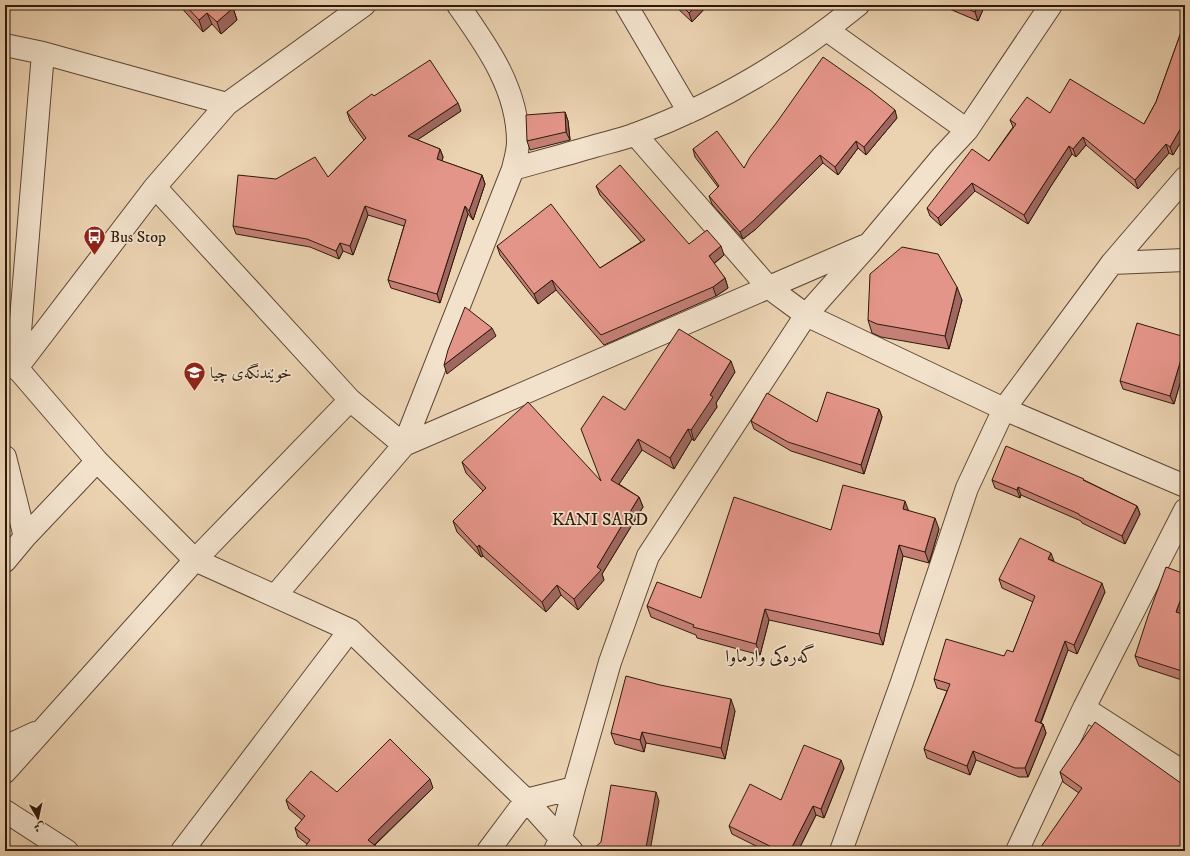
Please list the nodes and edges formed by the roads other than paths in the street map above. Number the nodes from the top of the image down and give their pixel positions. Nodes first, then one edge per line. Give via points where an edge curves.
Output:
1 (364, 5) edge
2 (458, 5) edge
3 (626, 5) edge
4 (858, 5) edge
5 (1051, 5) edge
6 (827, 30) junction
7 (5, 45) edge
8 (43, 53) junction
9 (227, 104) junction
10 (689, 112) junction
11 (967, 130) junction
12 (635, 134) junction
13 (513, 169) junction
14 (1185, 178) edge
15 (155, 188) junction
16 (869, 244) junction
17 (1185, 260) edge
18 (1112, 263) junction
19 (768, 287) junction
20 (806, 315) junction
21 (11, 372) edge
22 (350, 400) junction
23 (1004, 409) junction
24 (404, 445) junction
25 (5, 457) edge
26 (97, 460) junction
27 (1185, 486) edge
28 (1185, 510) edge
29 (25, 537) junction
30 (195, 560) junction
31 (5, 561) edge
32 (275, 596) junction
33 (350, 630) junction
34 (1084, 708) junction
35 (46, 728) junction
36 (5, 747) edge
37 (5, 772) edge
38 (1185, 773) edge
39 (574, 788) junction
40 (526, 800) junction
41 (5, 811) edge
42 (563, 847) edge
43 (67, 851) edge
44 (182, 851) edge
45 (488, 851) edge
46 (841, 851) edge
47 (1017, 851) edge

1 - 9 street
2 - 13 street via 486,44 503,75 512,99 518,144
3 - 10 street
4 - 6 street
5 - 11 street
6 - 10 street via 789,58 739,88
6 - 11 street
7 - 8 street
8 - 9 street
8 - 21 street
9 - 15 street
10 - 12 street
11 - 16 street
12 - 13 street
12 - 19 street
13 - 24 street
14 - 18 street
15 - 21 street
15 - 22 street
16 - 19 street
16 - 20 street
17 - 18 street
18 - 23 street
19 - 20 street
19 - 24 street
20 - 23 street
20 - 39 street via 648,556 610,662
21 - 26 street
22 - 24 street
22 - 30 street
23 - 27 street
23 - 46 street via 967,488 902,682
24 - 32 street
25 - 29 street
26 - 29 street
26 - 30 street
28 - 34 street
29 - 31 street
30 - 32 street
30 - 35 street
32 - 33 street
33 - 40 street
33 - 44 street
34 - 38 street
34 - 47 street
35 - 36 street
35 - 37 street
39 - 40 street
39 - 42 street
40 - 42 street
40 - 45 street
41 - 43 street

